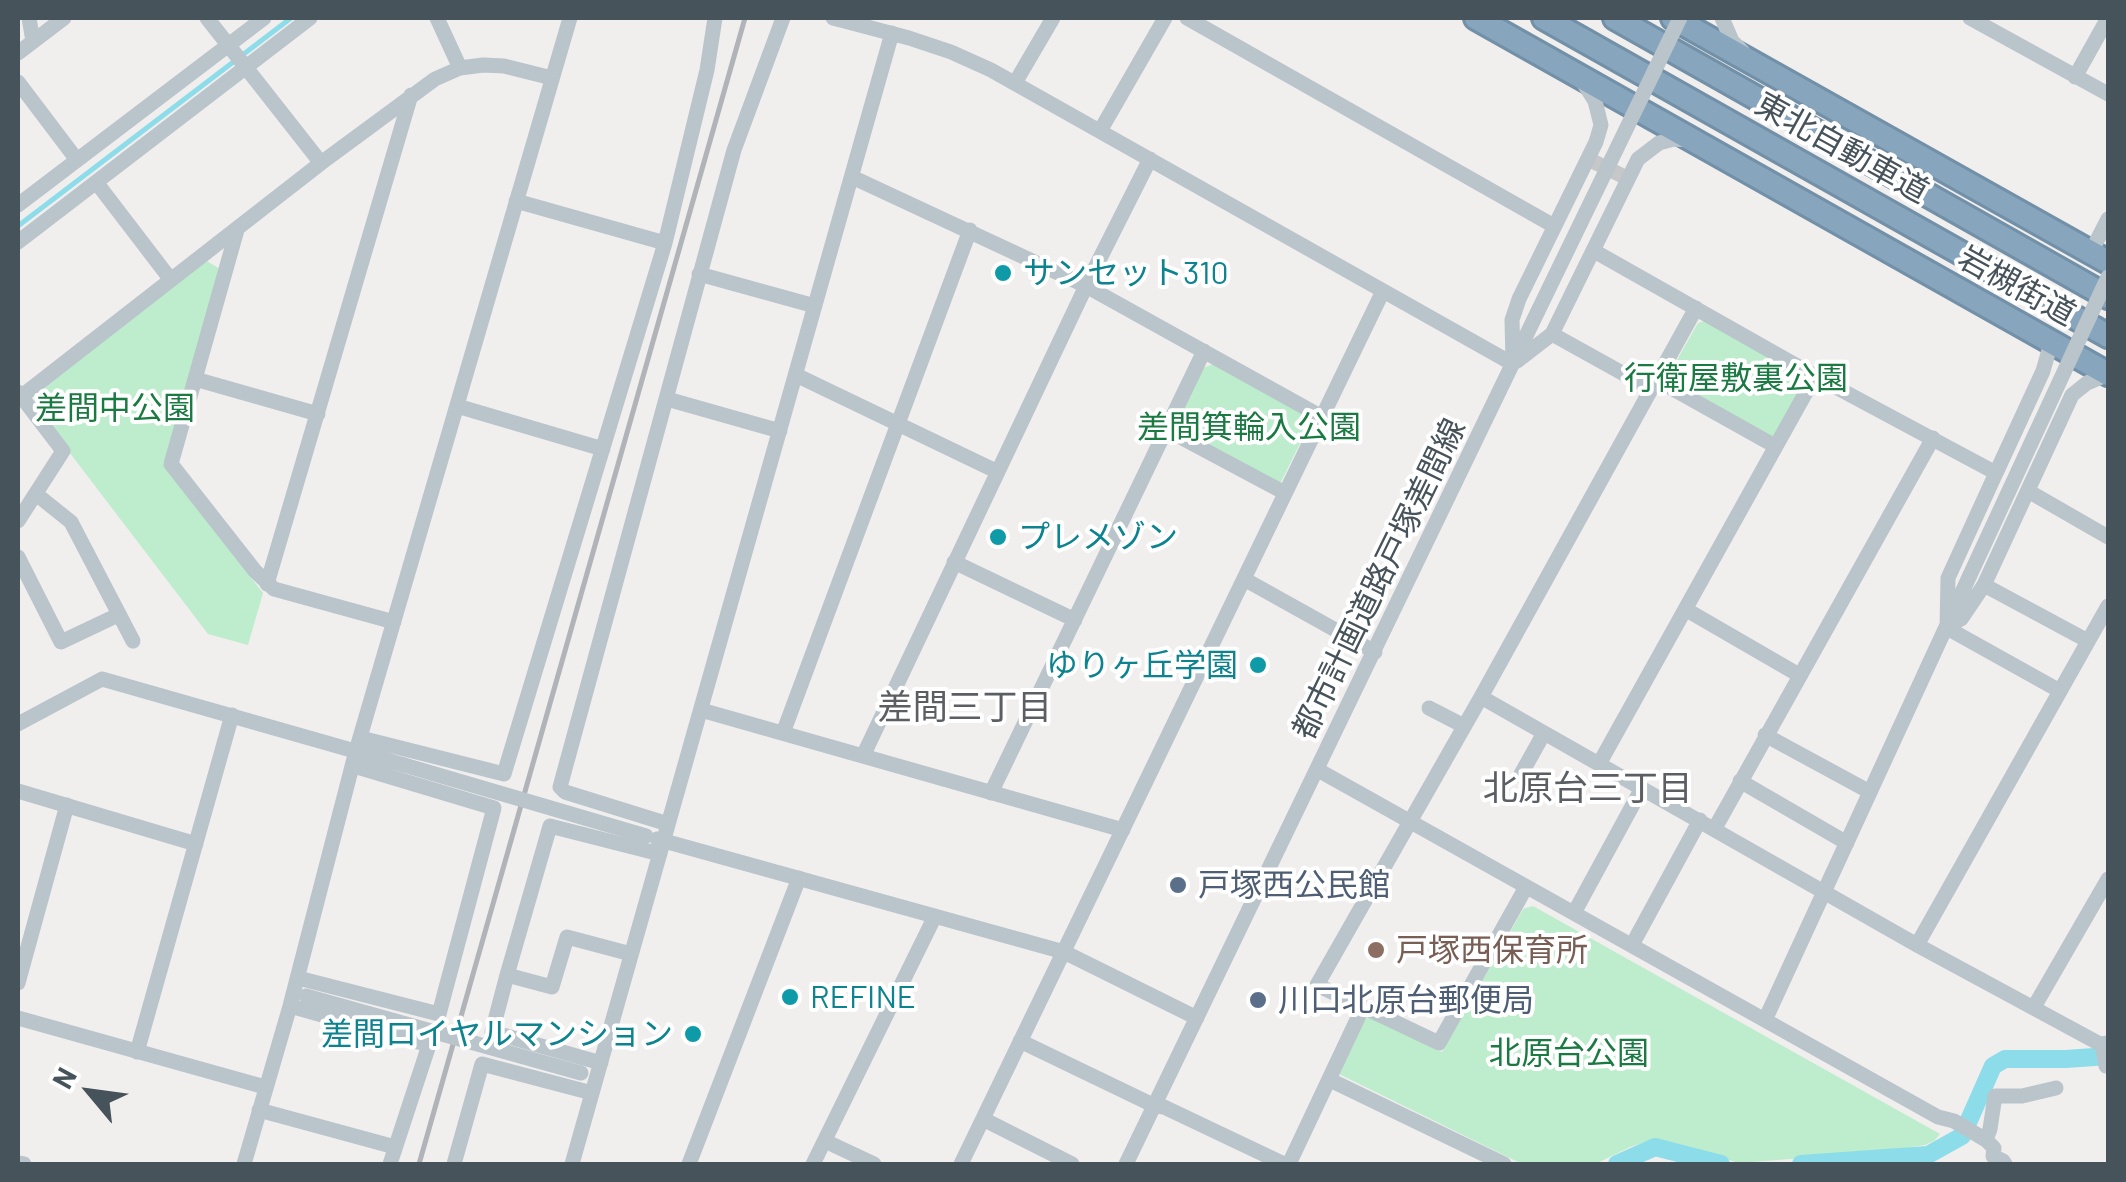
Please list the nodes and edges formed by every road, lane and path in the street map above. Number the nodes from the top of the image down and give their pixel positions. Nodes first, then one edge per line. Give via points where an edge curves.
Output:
1 (29, 18) edge
2 (64, 18) edge
3 (207, 18) edge
4 (264, 18) edge
5 (310, 18) edge
6 (437, 18) edge
7 (570, 18) edge
8 (715, 18) edge
9 (783, 18) edge
10 (833, 18) edge
11 (1052, 18) edge
12 (1165, 18) edge
13 (1187, 18) edge
14 (1476, 18) edge
15 (1544, 18) edge
16 (1615, 18) edge
17 (1676, 18) edge
18 (1722, 18) edge
19 (1970, 18) edge
20 (2108, 18) edge
21 (892, 33) junction
22 (33, 41) junction
23 (227, 44) junction
24 (18, 53) edge
25 (1754, 63) junction
26 (246, 67) junction
27 (460, 68) junction
28 (1575, 73) junction
29 (2075, 77) junction
30 (552, 78) junction
31 (18, 82) edge
32 (1015, 84) junction
33 (2108, 94) edge
34 (411, 96) junction
35 (1100, 131) junction
36 (1694, 140) junction
37 (1150, 159) junction
38 (78, 160) junction
39 (321, 163) junction
40 (852, 176) junction
41 (96, 182) junction
42 (516, 201) junction
43 (18, 206) edge
44 (2108, 218) edge
45 (1554, 226) junction
46 (238, 228) junction
47 (970, 230) junction
48 (18, 242) edge
49 (665, 243) junction
50 (1594, 251) junction
51 (2100, 257) edge
52 (699, 274) junction
53 (2108, 278) edge
54 (171, 280) junction
55 (1086, 286) junction
56 (1383, 292) junction
57 (2108, 296) edge
58 (816, 306) junction
59 (1696, 308) junction
60 (1552, 334) junction
61 (2108, 336) edge
62 (2051, 342) junction
63 (1204, 351) junction
64 (1513, 364) junction
65 (796, 374) junction
66 (2108, 374) edge
67 (1815, 376) junction
68 (195, 379) junction
69 (1654, 385) junction
70 (19, 396) edge
71 (667, 400) junction
72 (457, 406) junction
73 (318, 414) junction
74 (1322, 417) junction
75 (898, 423) junction
76 (1167, 430) junction
77 (780, 431) junction
78 (1933, 438) junction
79 (1775, 446) junction
80 (603, 449) junction
81 (998, 472) junction
82 (1996, 473) junction
83 (2028, 491) junction
84 (1286, 493) junction
85 (36, 494) junction
86 (18, 521) edge
87 (2108, 537) edge
88 (18, 556) edge
89 (954, 562) junction
90 (1244, 579) junction
91 (1977, 580) junction
92 (268, 584) junction
93 (2108, 606) edge
94 (1686, 608) junction
95 (118, 615) junction
96 (1075, 620) junction
97 (394, 622) junction
98 (1946, 628) junction
99 (2098, 634) edge
100 (132, 641) dead end
101 (1374, 652) junction
102 (1800, 674) junction
103 (2060, 691) junction
104 (1481, 697) junction
105 (1429, 708) dead end
106 (700, 710) junction
107 (232, 715) junction
108 (18, 724) edge
109 (1464, 726) junction
110 (1544, 733) junction
111 (783, 734) junction
112 (1765, 735) junction
113 (357, 752) junction
114 (863, 756) junction
115 (1600, 764) junction
116 (1318, 770) junction
117 (1520, 776) dead end
118 (1740, 781) junction
119 (1642, 788) junction
120 (18, 790) edge
121 (1870, 792) junction
122 (991, 793) junction
123 (66, 805) junction
124 (1700, 820) junction
125 (1410, 822) junction
126 (668, 824) junction
127 (1715, 828) junction
128 (1123, 830) junction
129 (1847, 842) junction
130 (196, 844) junction
131 (661, 848) junction
132 (799, 878) junction
133 (2108, 879) edge
134 (1526, 887) junction
135 (1824, 892) junction
136 (1574, 913) junction
137 (935, 916) junction
138 (1918, 945) junction
139 (1632, 946) junction
140 (1064, 952) junction
141 (632, 954) junction
142 (507, 975) junction
143 (18, 983) edge
144 (297, 993) junction
145 (2034, 1007) junction
146 (1363, 1008) junction
147 (18, 1018) edge
148 (1197, 1018) junction
149 (1764, 1020) junction
150 (1020, 1041) junction
151 (2105, 1051) edge
152 (138, 1052) junction
153 (592, 1077) junction
154 (1330, 1080) junction
155 (265, 1087) junction
156 (2056, 1088) dead end
157 (1154, 1106) junction
158 (259, 1110) junction
159 (983, 1119) junction
160 (1980, 1136) junction
161 (825, 1140) junction
162 (395, 1147) junction
163 (1995, 1162) edge
164 (244, 1164) edge
165 (390, 1164) edge
166 (454, 1164) edge
167 (572, 1164) edge
168 (689, 1164) edge
169 (813, 1164) edge
170 (874, 1164) edge
171 (961, 1164) edge
172 (1072, 1164) edge
173 (1126, 1164) edge
174 (1286, 1164) edge
175 (1504, 1164) edge

1 - 22 street
2 - 22 street
3 - 23 street
4 - 23 street
5 - 26 street
6 - 27 street
7 - 30 street
8 - 49 street
9 - 52 street via 734,150
10 - 21 street
11 - 32 street
12 - 35 street
13 - 45 street
14 - 28 highway, 岩槻街道
15 - 61 highway, 東北自動車道
16 - 57 highway, 東北自動車道
17 - 25 highway, 岩槻街道
17 - 64 street, 都市計画道路戸塚差間線, bridge
18 - 25 street via 1732,41
19 - 29 street
20 - 29 street
21 - 32 street via 951,52
21 - 40 street
22 - 24 street
23 - 26 street
23 - 38 street
25 - 51 highway, 岩槻街道
26 - 39 street
26 - 41 street
27 - 30 street via 504,66
27 - 34 street
28 - 36 highway, 岩槻街道
28 - 45 street via 1601,125
29 - 33 street
30 - 42 street
31 - 38 street
32 - 35 street
34 - 39 street
34 - 73 street
35 - 37 street
36 - 50 street via 1660,143 1638,159
36 - 62 highway, 岩槻街道
37 - 55 street
37 - 56 street
38 - 43 street
39 - 46 street
40 - 47 street
40 - 58 street
41 - 48 street
41 - 54 street
42 - 49 street
42 - 72 street
44 - 51 street
45 - 64 street via 1512,320
46 - 54 street
46 - 68 street
47 - 55 street
47 - 75 street
49 - 80 street
50 - 59 street
50 - 60 street
52 - 58 street
52 - 71 street
53 - 91 street, bridge
54 - 70 street
55 - 63 street
55 - 81 street
56 - 64 street
56 - 74 street
58 - 65 street
59 - 67 street
59 - 69 street
60 - 64 street
60 - 69 street
62 - 66 highway, 岩槻街道
62 - 82 street
63 - 74 street
63 - 76 street
64 - 101 street, 都市計画道路戸塚差間線
65 - 75 street
65 - 77 street
66 - 83 street via 2072,395
67 - 78 street
67 - 79 street
68 - 73 street
68 - 92 street via 171,464
69 - 79 street
69 - 104 street
70 - 85 street via 63,451
71 - 77 street
71 - 126 street via 560,786
72 - 80 street
72 - 97 street
73 - 92 street
74 - 84 street
75 - 81 street
75 - 111 street
76 - 84 street
76 - 96 street
77 - 106 street
78 - 82 street
78 - 102 street
79 - 94 street
80 - 113 street via 504,774
81 - 89 street
82 - 98 street via 1948,578
83 - 87 street
83 - 91 street
84 - 90 street
85 - 86 street
85 - 95 street via 71,522
88 - 95 street via 61,642
89 - 96 street
89 - 114 street
90 - 101 street
90 - 128 street
91 - 98 street
91 - 99 street
92 - 97 street
93 - 99 street
94 - 102 street
94 - 115 street
95 - 100 street
96 - 122 street
97 - 113 street
98 - 103 street
98 - 121 street
99 - 103 street
101 - 116 street, 都市計画道路戸塚差間線
102 - 112 street
103 - 138 street
104 - 109 street
104 - 110 street
105 - 109 street
106 - 111 street
106 - 126 street
107 - 108 street via 102,679
107 - 113 street
107 - 130 street
109 - 125 street
110 - 115 street
110 - 117 street
111 - 114 street
112 - 118 street
112 - 121 street
113 - 131 street, bridge via 646,836
113 - 144 street
113 - 144 street via 494,808 439,1014
114 - 122 street
115 - 119 street
116 - 125 street
116 - 148 street, 都市計画道路戸塚差間線
118 - 127 street
118 - 129 street
119 - 124 street
119 - 136 street
120 - 123 street
121 - 129 street
122 - 128 street
123 - 130 street
123 - 143 street
124 - 127 street
124 - 139 street
125 - 134 street
125 - 146 street via 1317,985
126 - 131 street
127 - 135 street
128 - 140 street
129 - 135 street
130 - 152 street
131 - 132 street
131 - 141 street
131 - 142 street via 550,826
132 - 137 street
132 - 168 street
133 - 145 street
134 - 136 street
134 - 146 street via 1439,1043
135 - 138 street
135 - 149 street
136 - 139 street
137 - 140 street
137 - 161 street
138 - 145 street
139 - 149 street
140 - 148 street
140 - 150 street
141 - 142 street via 566,937 552,987
141 - 153 street
142 - 153 street via 492,1032
144 - 153 street, bridge
144 - 155 street
144 - 162 street via 429,1045
145 - 151 street
146 - 154 street
147 - 152 street
148 - 157 street, 都市計画道路戸塚差間線
149 - 160 street
150 - 157 street
150 - 159 street
152 - 155 street
153 - 166 street via 482,1064
153 - 167 street
154 - 174 street
154 - 175 street
155 - 158 street
156 - 160 street via 1994,1096 1990,1129
157 - 173 street, 都市計画道路戸塚差間線
157 - 174 street
158 - 162 street
158 - 164 street
159 - 171 street
159 - 172 street
160 - 163 street via 1994,1148
161 - 169 street
161 - 170 street
162 - 165 street

